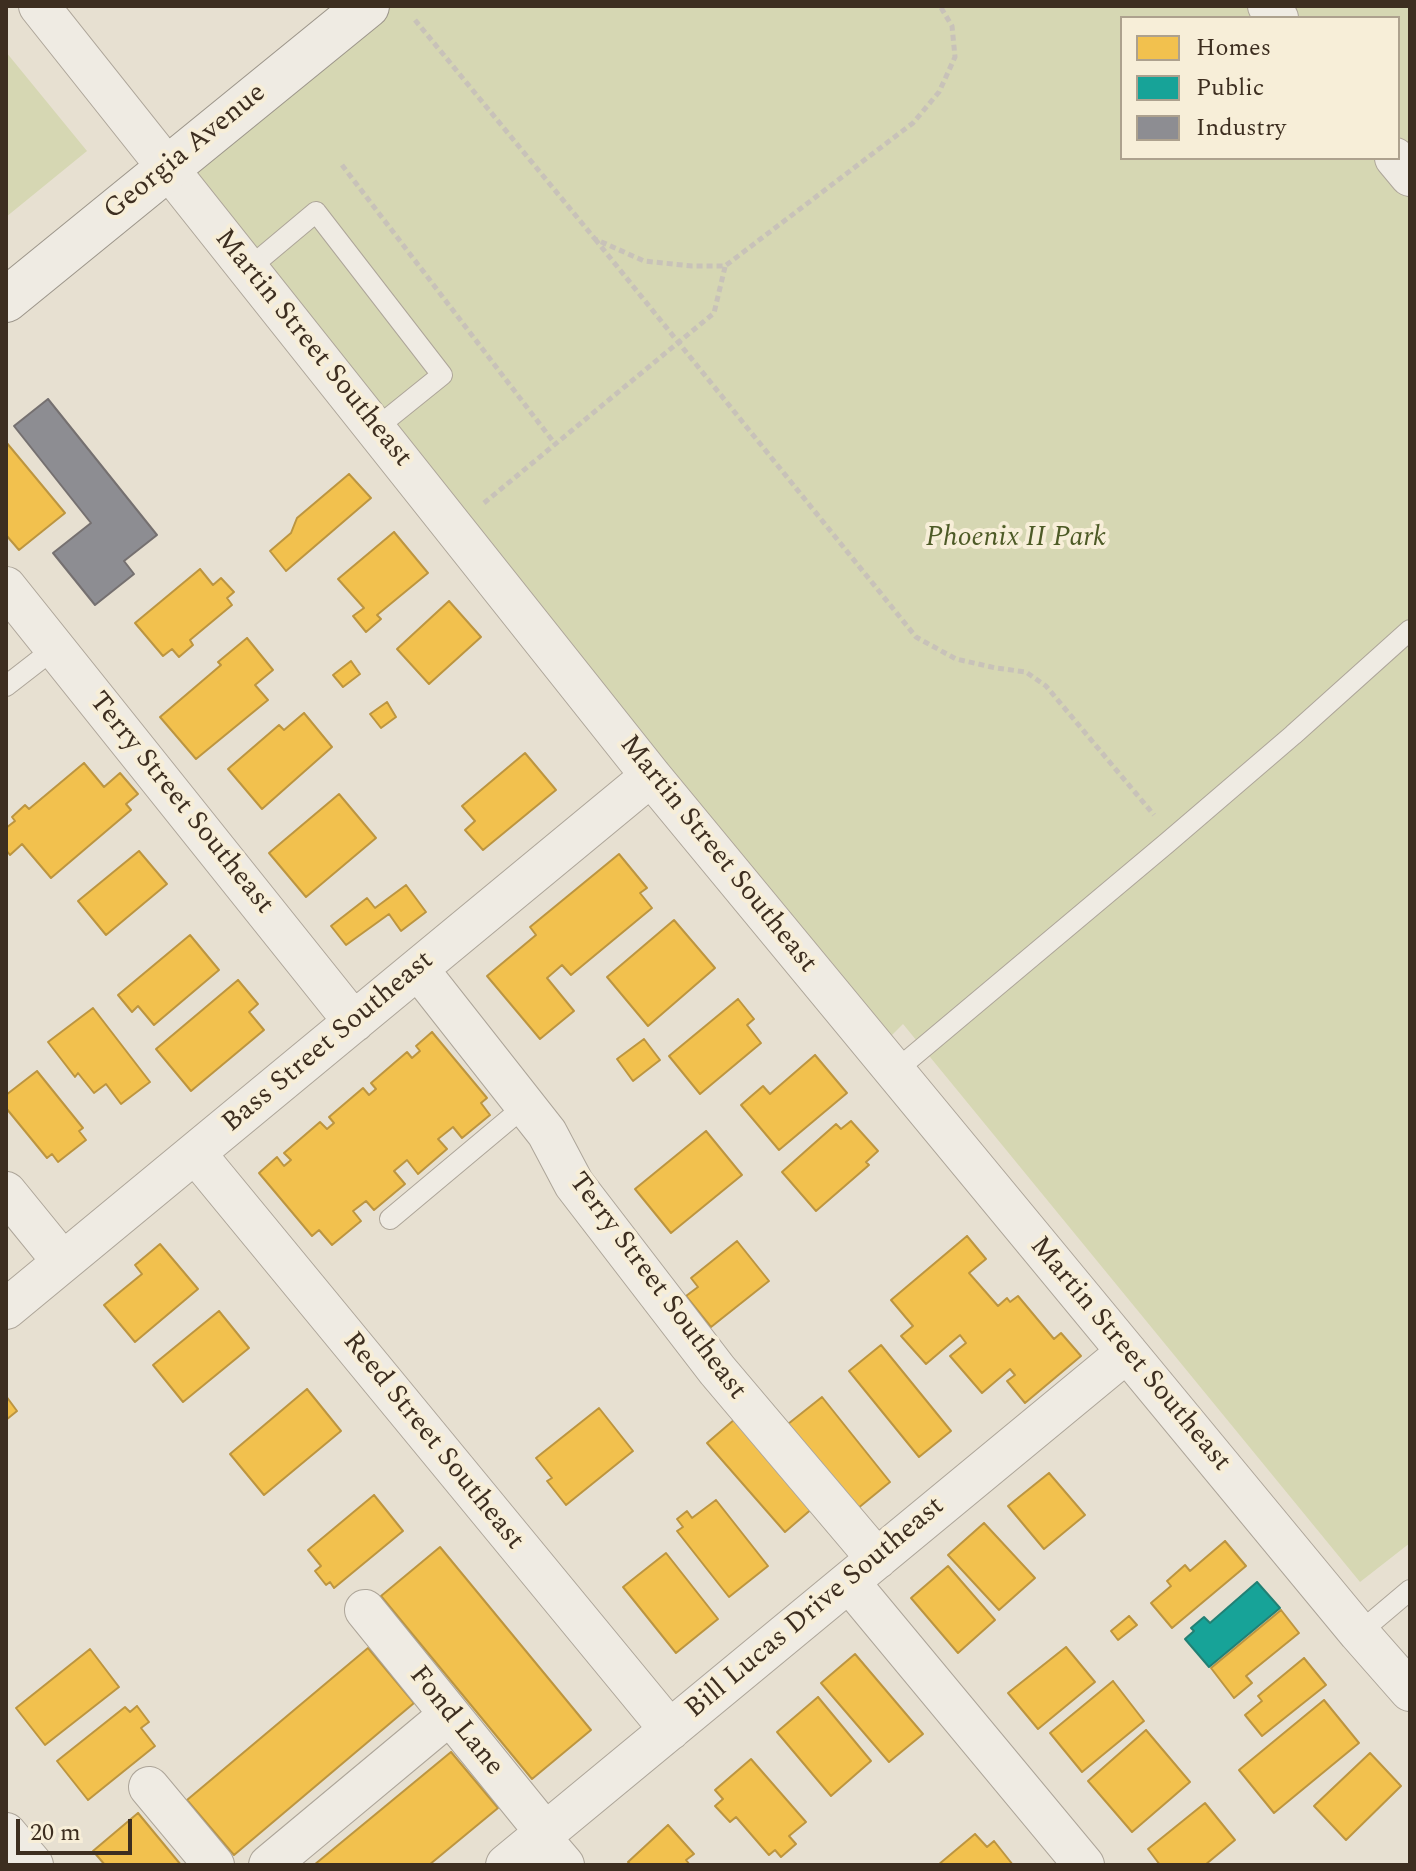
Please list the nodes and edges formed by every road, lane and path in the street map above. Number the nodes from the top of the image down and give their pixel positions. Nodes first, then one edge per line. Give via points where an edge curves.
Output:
1 (39, 6) edge
2 (367, 6) edge
3 (940, 6) edge
4 (415, 20) dead end
5 (1397, 160) edge
6 (342, 165) dead end
7 (168, 169) junction
8 (1410, 176) edge
9 (595, 239) junction
10 (725, 266) junction
11 (248, 269) junction
12 (6, 300) edge
13 (678, 343) junction
14 (375, 429) junction
15 (555, 444) junction
16 (477, 509) dead end
17 (6, 587) edge
18 (1410, 630) edge
19 (55, 648) junction
20 (6, 686) edge
21 (651, 776) junction
22 (1155, 816) dead end
23 (418, 969) junction
24 (354, 1022) junction
25 (894, 1072) junction
26 (525, 1106) junction
27 (195, 1153) junction
28 (6, 1192) edge
29 (390, 1219) dead end
30 (63, 1262) junction
31 (6, 1309) edge
32 (1127, 1352) junction
33 (863, 1570) junction
34 (1410, 1590) edge
35 (365, 1610) dead end
36 (1359, 1633) junction
37 (1410, 1691) edge
38 (449, 1715) junction
39 (670, 1730) junction
40 (149, 1787) dead end
41 (6, 1833) edge
42 (550, 1845) edge
43 (33, 1865) edge
44 (214, 1865) edge
45 (269, 1865) edge
46 (506, 1865) edge
47 (1084, 1865) edge

1 - 7 street, Martin Street Southeast
2 - 7 main road, Georgia Avenue
3 - 10 path via 952,26 955,57 939,92 913,123
4 - 9 path
5 - 8 street
6 - 15 path
7 - 11 street, Martin Street Southeast
7 - 12 main road, Georgia Avenue
9 - 10 path via 644,261
9 - 13 path
10 - 13 path via 714,313
11 - 14 street, Martin Street Southeast
11 - 14 lane via 316,212 442,375
13 - 15 path
13 - 22 path via 916,637 956,659 1026,672 1046,686
14 - 21 street, Martin Street Southeast
15 - 16 path
17 - 19 street, Terry Street Southeast
18 - 25 lane
19 - 20 lane
19 - 24 street, Terry Street Southeast
21 - 23 street, Bass Street Southeast
21 - 25 street, Martin Street Southeast
23 - 24 street, Bass Street Southeast
23 - 26 street, Terry Street Southeast
24 - 27 street, Bass Street Southeast
25 - 32 street, Martin Street Southeast
26 - 29 lane
26 - 33 street, Terry Street Southeast via 547,1133 574,1184
27 - 30 street, Bass Street Southeast
27 - 39 street, Reed Street Southeast
28 - 30 street
30 - 31 street, Bass Street Southeast
32 - 33 street, Bill Lucas Drive Southeast
32 - 36 street, Martin Street Southeast
33 - 39 street, Bill Lucas Drive Southeast
33 - 47 street, Terry Street Southeast
34 - 36 lane
35 - 38 street, Fond Lane
36 - 37 street, Martin Street Southeast
38 - 42 street, Fond Lane
38 - 45 street
39 - 42 street, Bill Lucas Drive Southeast
40 - 44 street
41 - 43 street
42 - 46 street, Bill Lucas Drive Southeast

